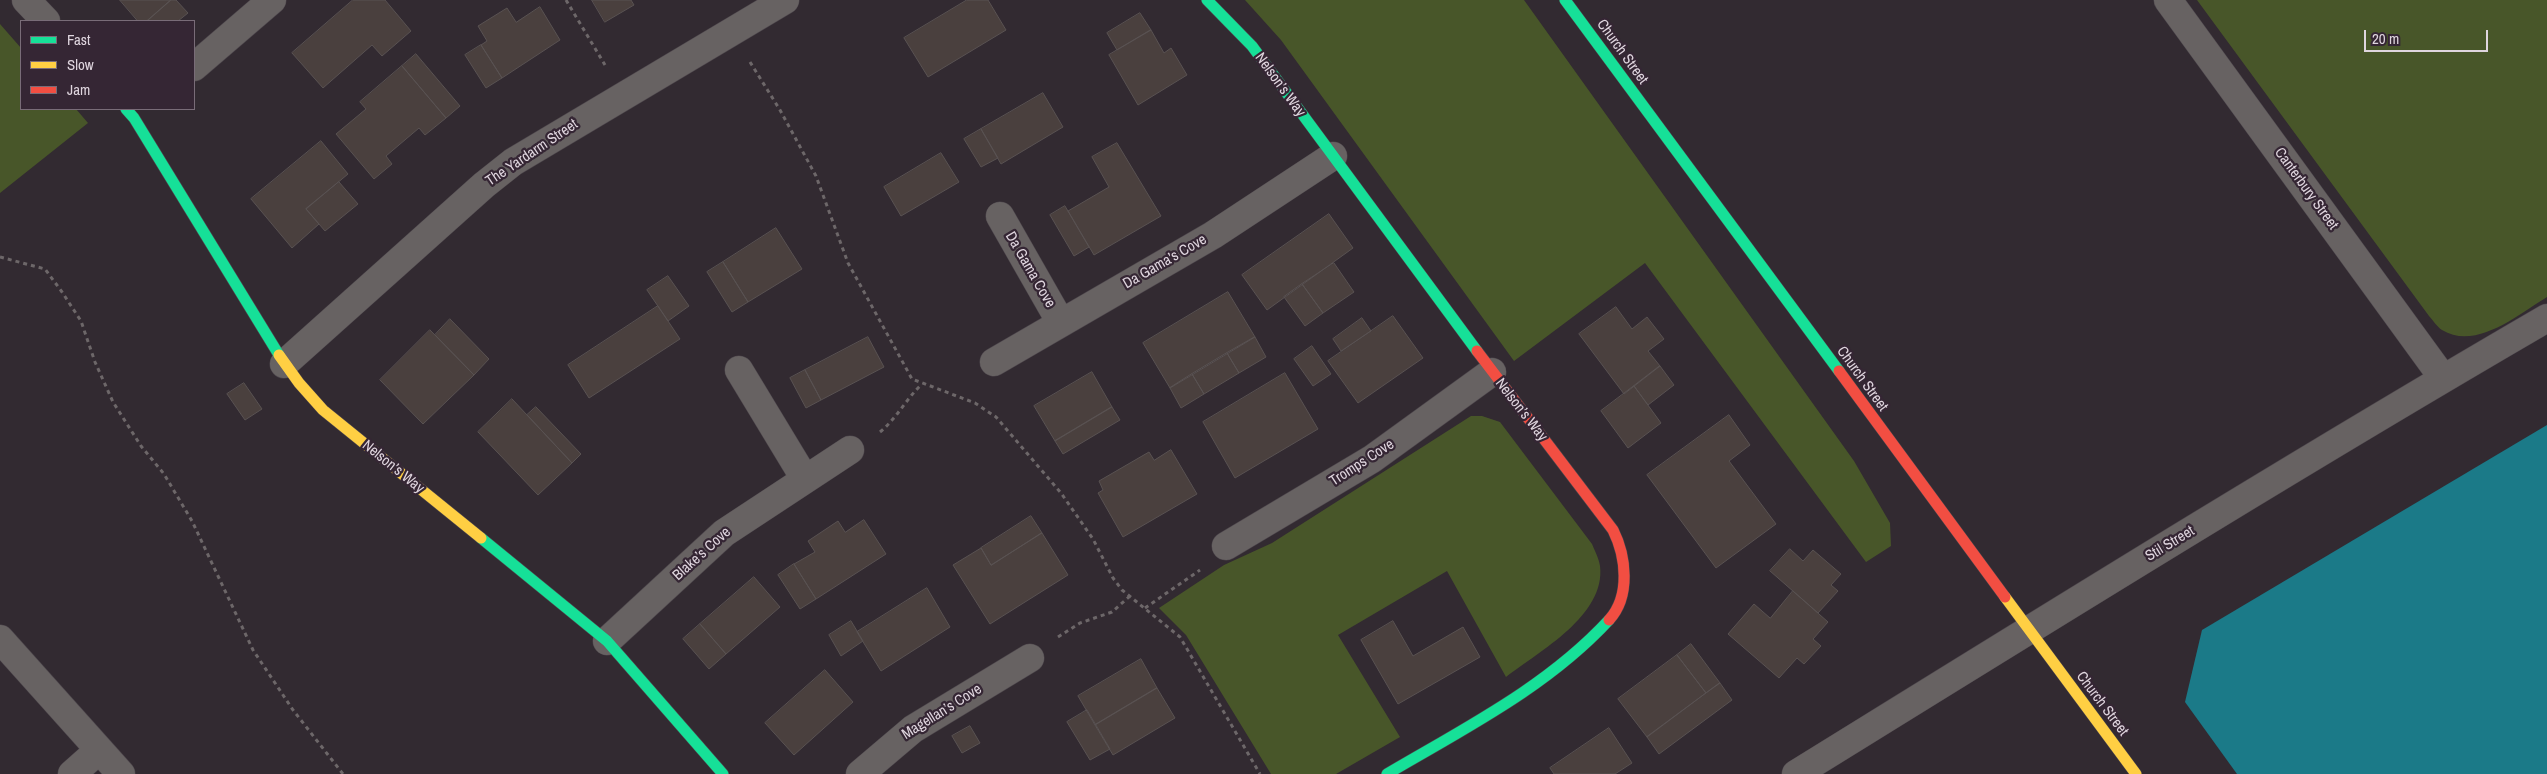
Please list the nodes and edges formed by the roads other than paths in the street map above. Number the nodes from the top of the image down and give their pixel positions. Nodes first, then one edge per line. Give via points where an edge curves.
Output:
1 (26, 0) edge
2 (272, 0) edge
3 (785, 0) edge
4 (1207, 0) edge
5 (1566, 0) edge
6 (2168, 0) edge
7 (45, 20) edge
8 (195, 66) edge
9 (135, 112) edge
10 (1333, 156) junction
11 (1000, 216) dead end
12 (2547, 318) edge
13 (1060, 323) junction
14 (994, 362) dead end
15 (284, 364) junction
16 (739, 370) dead end
17 (1492, 372) junction
18 (2443, 378) junction
19 (850, 450) road end
20 (805, 478) junction
21 (1226, 546) road end
22 (2028, 630) junction
23 (0, 639) edge
24 (607, 641) junction
25 (1030, 658) road end
26 (99, 750) junction
27 (72, 774) edge
28 (120, 774) edge
29 (723, 774) edge
30 (860, 774) edge
31 (1387, 774) edge
32 (1796, 774) edge
33 (2136, 774) edge

1 - 7 street
2 - 8 street
3 - 15 street, The Yardarm Street via 538,145 484,185
4 - 10 street, Nelson’s Way via 1252,46
5 - 22 street, Church Street
6 - 18 street, Canterbury Street
9 - 15 street, Nelson’s Way
10 - 13 street, Da Gama’s Cove via 1212,235
10 - 17 street, Nelson’s Way
11 - 13 street, Da Gama Cove
12 - 18 street, Stil Street
13 - 14 street, Da Gama’s Cove
15 - 24 street, Nelson’s Way via 323,410
16 - 20 street
17 - 21 street, Tromps Cove via 1372,459
17 - 31 street, Nelson’s Way via 1613,530 1624,559 1621,597 1612,617 1597,633 1522,695
18 - 22 street, Stil Street
19 - 20 street, Blake’s Cove
20 - 24 street, Blake’s Cove via 724,533
22 - 32 street, Stil Street
22 - 33 street, Church Street
23 - 26 street
24 - 29 street, Nelson’s Way
25 - 30 street, Magellan’s Cove via 913,729
26 - 27 street
26 - 28 street

